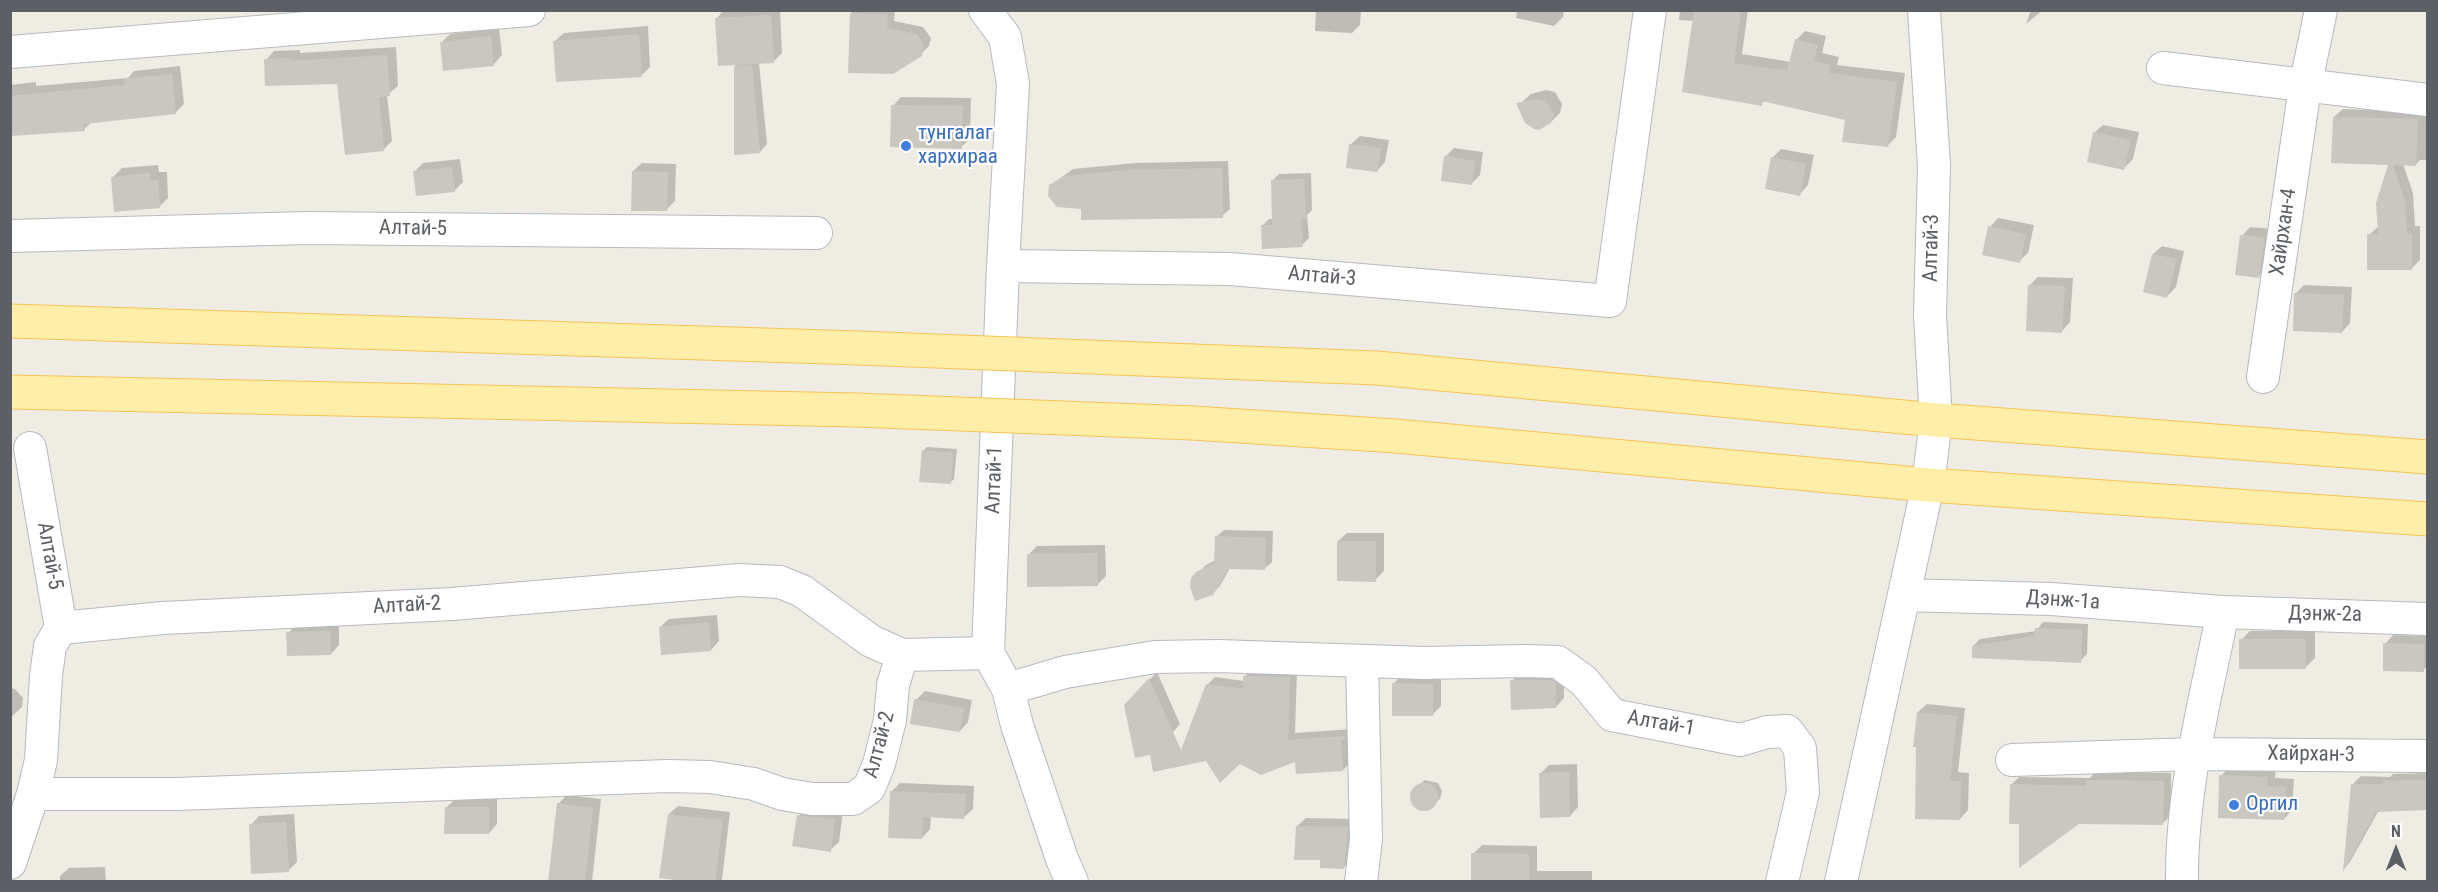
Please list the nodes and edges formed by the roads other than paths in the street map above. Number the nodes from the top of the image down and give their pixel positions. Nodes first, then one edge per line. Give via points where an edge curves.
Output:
1 (529, 10) edge
2 (985, 10) edge
3 (1650, 10) edge
4 (1924, 10) edge
5 (2321, 10) edge
6 (10, 52) edge
7 (2163, 68) dead end
8 (2305, 87) junction
9 (2427, 100) edge
10 (816, 233) dead end
11 (10, 236) edge
12 (1003, 266) junction
13 (10, 321) edge
14 (2263, 377) dead end
15 (10, 393) edge
16 (1936, 420) junction
17 (30, 448) dead end
18 (2427, 457) edge
19 (1928, 485) junction
20 (2427, 519) edge
21 (1904, 595) junction
22 (2223, 612) junction
23 (2427, 619) edge
24 (61, 628) junction
25 (988, 653) junction
26 (902, 655) junction
27 (1362, 661) junction
28 (1008, 689) junction
29 (2194, 754) junction
30 (2427, 756) edge
31 (2012, 760) dead end
32 (33, 794) junction
33 (10, 863) edge
34 (1072, 882) edge
35 (1361, 882) edge
36 (1782, 882) edge
37 (1841, 882) edge
38 (2182, 882) edge

1 - 6 street
2 - 12 street via 1005,38 1013,84
3 - 12 street, Алтай-3 via 1610,301 1230,269
4 - 16 street, Алтай-3 via 1934,166 1930,315
5 - 8 street, Хайрхан-4
7 - 8 street
8 - 9 street
8 - 14 street, Хайрхан-4
10 - 11 street, Алтай-5 via 308,228
12 - 25 street, Алтай-1
13 - 16 main road, bridge via 1377,368
15 - 19 main road, bridge via 856,410 1193,423 1396,436
16 - 18 main road
16 - 19 street, Алтай-3
17 - 24 street, Алтай-5
19 - 20 main road
19 - 21 street, Алтай-3
21 - 22 street, Дэнж-1а via 2051,598
21 - 37 street, Алтай-3
22 - 23 street, Дэнж-2а
22 - 29 street
24 - 26 street, Алтай-2 via 163,618 452,604 739,580 780,582 802,591 871,640
24 - 32 street via 50,646 41,760
25 - 26 street, Алтай-2
25 - 28 street
26 - 32 street, Алтай-2 via 879,764 869,788 853,799 812,799 754,784 668,776 177,794
27 - 28 street, Алтай-1 via 1155,657 1065,672
27 - 35 street via 1366,838
27 - 36 street, Алтай-1 via 1558,662 1584,681 1612,715 1740,740 1786,731 1800,748 1803,792
28 - 34 street
29 - 30 street, Хайрхан-3
29 - 31 street, Хайрхан-3
29 - 38 street
32 - 33 street

